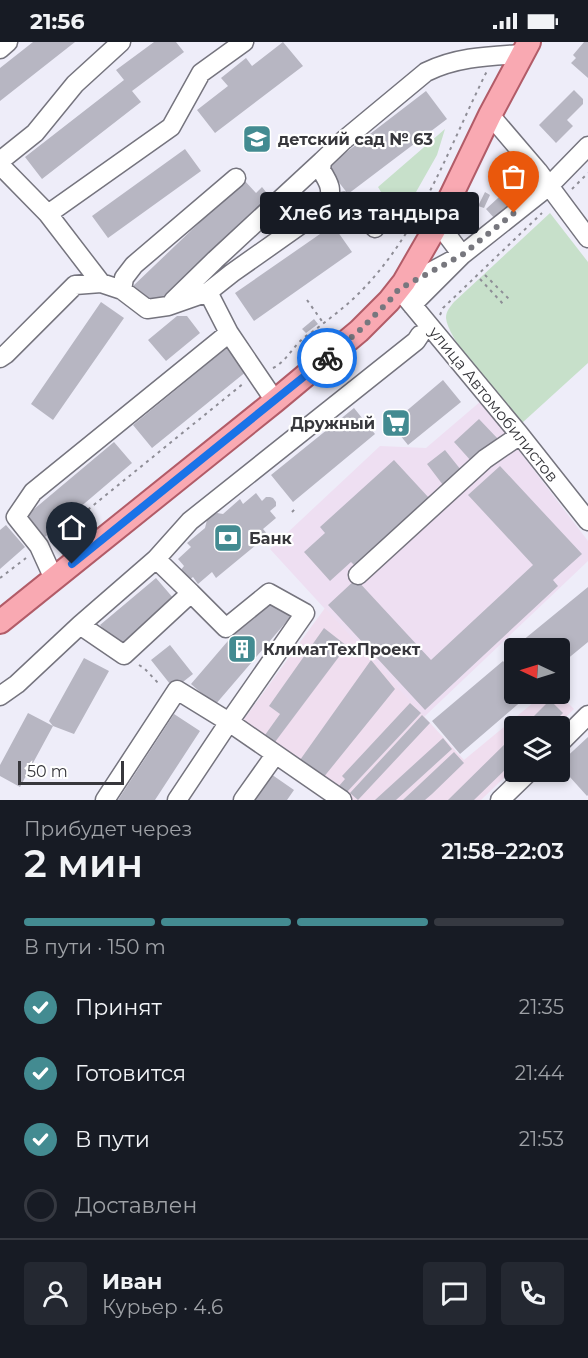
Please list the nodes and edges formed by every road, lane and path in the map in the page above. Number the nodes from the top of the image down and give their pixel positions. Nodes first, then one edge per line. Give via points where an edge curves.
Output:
1 (8, 42) edge
2 (121, 42) edge
3 (244, 42) edge
4 (525, 48) edge
5 (0, 49) edge
6 (495, 56) junction
7 (490, 115) junction
8 (588, 146) edge
9 (322, 161) junction
10 (0, 163) edge
11 (588, 172) edge
12 (236, 178) dead end
13 (549, 186) junction
14 (568, 192) dead end
15 (327, 206) junction
16 (547, 209) dead end
17 (48, 214) junction
18 (438, 223) junction
19 (375, 228) dead end
20 (586, 231) edge
21 (462, 255) junction
22 (485, 275) dead end
23 (480, 279) dead end
24 (101, 283) junction
25 (122, 290) junction
26 (208, 292) junction
27 (405, 297) junction
28 (308, 300) dead end
29 (510, 300) dead end
30 (504, 305) dead end
31 (168, 306) junction
32 (438, 320) dead end
33 (324, 324) junction
34 (229, 333) junction
35 (420, 335) dead end
36 (0, 358) edge
37 (255, 372) junction
38 (275, 401) junction
39 (520, 435) junction
40 (295, 509) dead end
41 (292, 512) dead end
42 (588, 521) edge
43 (40, 548) junction
44 (156, 559) junction
45 (358, 575) dead end
46 (0, 578) edge
47 (54, 579) junction
48 (191, 594) junction
49 (0, 622) edge
50 (80, 625) junction
51 (124, 655) junction
52 (0, 696) edge
53 (172, 698) junction
54 (588, 715) edge
55 (229, 722) junction
56 (570, 733) edge
57 (275, 755) junction
58 (519, 782) edge
59 (105, 800) edge
60 (177, 800) edge
61 (243, 800) edge
62 (342, 800) edge
63 (500, 800) edge

1 - 5 street
2 - 10 street
3 - 17 street via 201,73 171,127
4 - 6 street
4 - 7 main road
6 - 9 street via 457,60 426,72
6 - 33 path via 406,233 354,299
7 - 13 street
7 - 18 main road
8 - 13 street
9 - 15 street via 321,170 330,183
9 - 31 street
10 - 17 street
11 - 14 path
12 - 25 street via 134,265 124,278
13 - 20 street
13 - 21 street
15 - 19 street via 344,202 360,210
15 - 26 street
16 - 32 path via 443,308
17 - 24 street
18 - 21 street
18 - 27 main road via 414,266
21 - 27 street
22 - 29 path
23 - 30 path
24 - 25 street
24 - 36 street via 75,285
25 - 31 street via 147,309
26 - 31 street
26 - 34 street
27 - 38 main road via 389,301
27 - 39 street, улица Автомобилистов
28 - 33 path
33 - 37 path via 303,337 274,368 261,366
34 - 37 street
34 - 43 street via 33,492 16,517
35 - 44 street via 190,521
37 - 38 street
37 - 43 path
38 - 47 main road
39 - 42 street, улица Автомобилистов
39 - 45 street via 484,459
40 - 41 path
43 - 46 path
43 - 47 street
44 - 48 street
44 - 50 street
47 - 49 main road
48 - 51 street
48 - 55 street via 226,628 269,593 305,613
50 - 51 street
50 - 52 street
51 - 53 path via 144,668
53 - 55 street via 177,690
53 - 59 street
54 - 56 street
55 - 57 street
55 - 60 street
57 - 61 street
57 - 62 street
58 - 63 street

